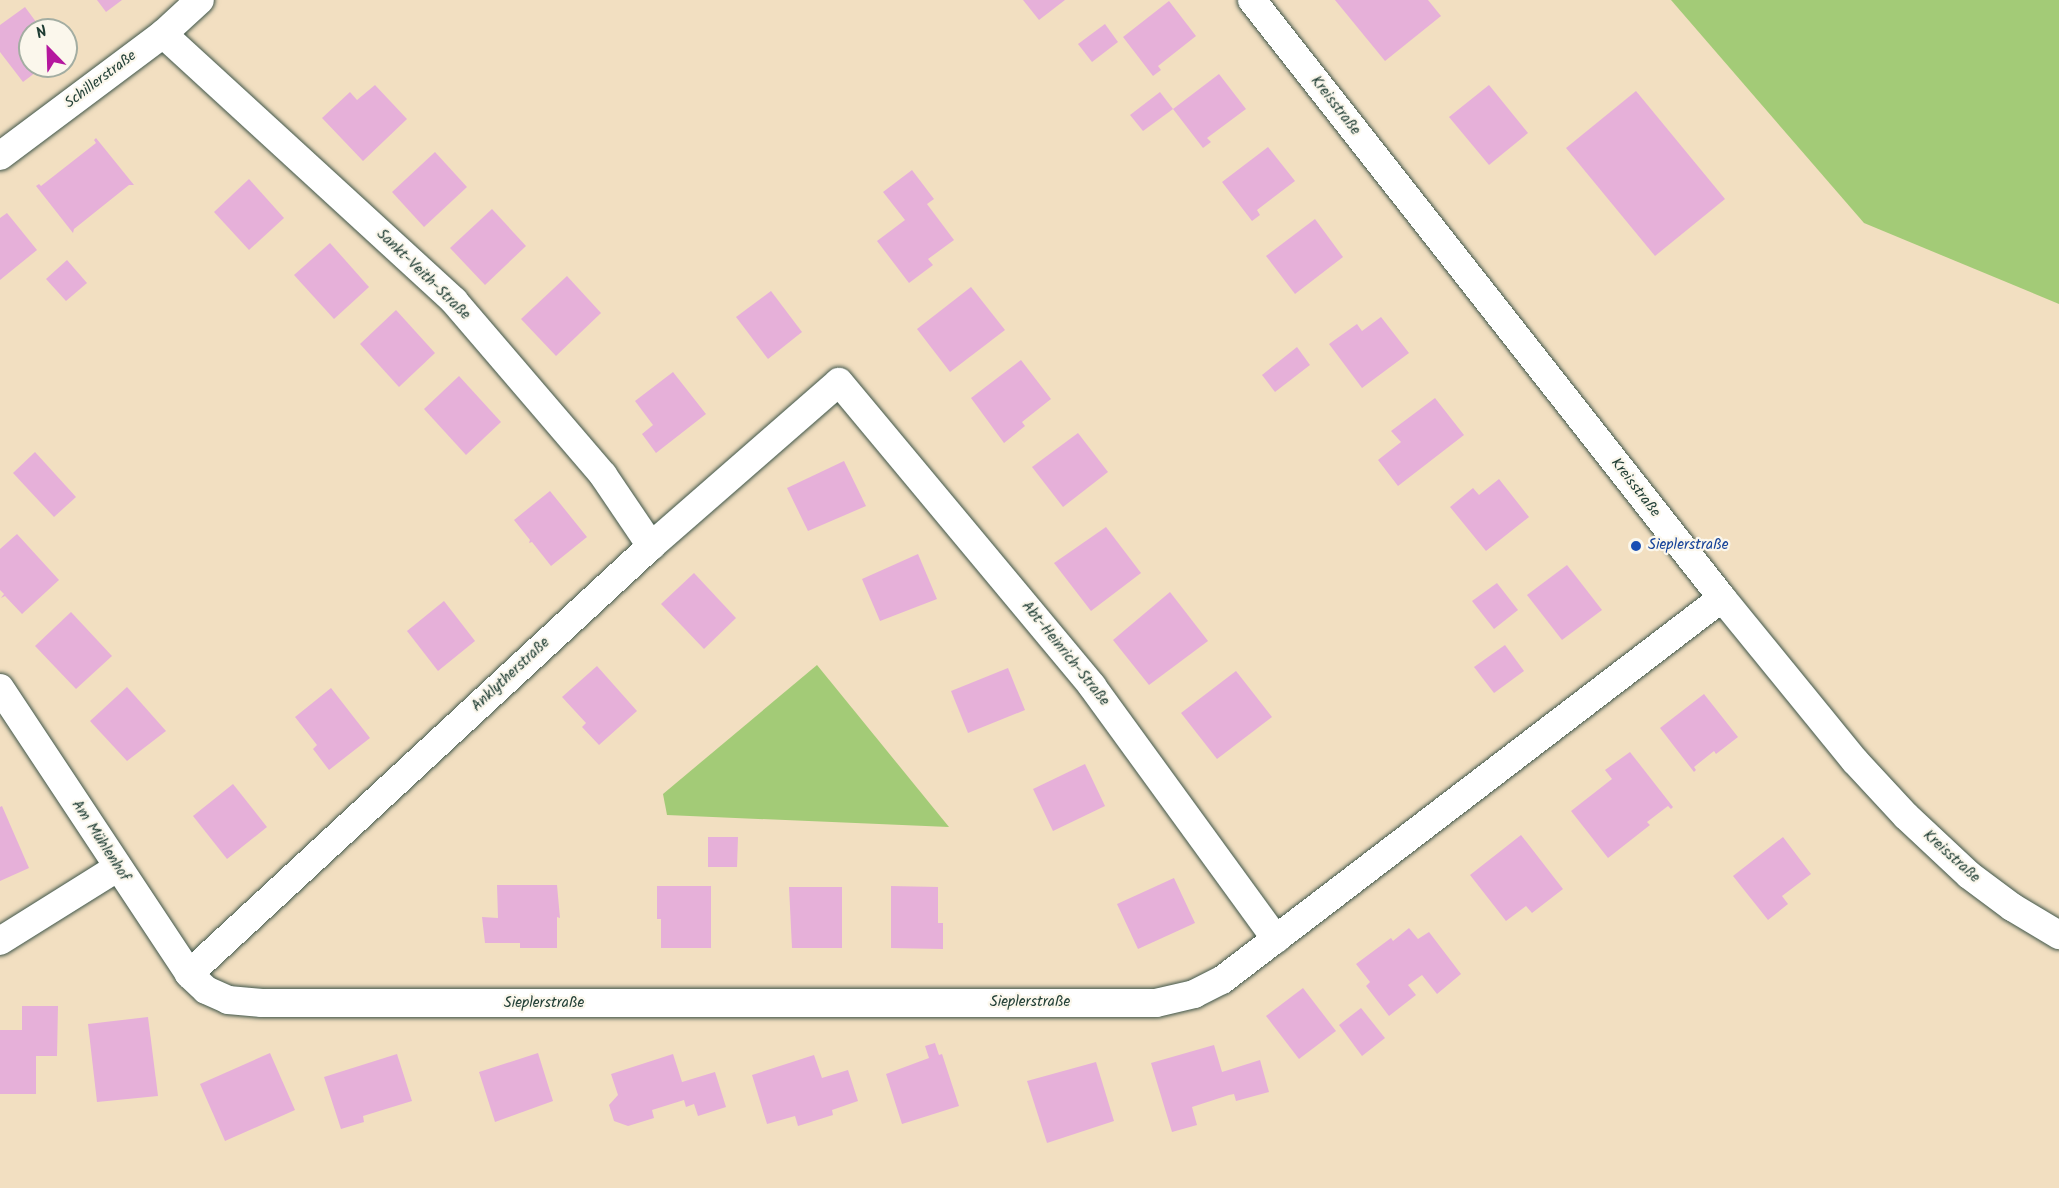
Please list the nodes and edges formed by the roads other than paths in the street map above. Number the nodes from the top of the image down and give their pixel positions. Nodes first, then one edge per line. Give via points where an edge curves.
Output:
1 (200, 0) edge
2 (1252, 0) edge
3 (163, 34) junction
4 (0, 156) edge
5 (839, 382) joint
6 (651, 546) junction
7 (1722, 598) junction
8 (0, 688) edge
9 (117, 868) junction
10 (2059, 935) edge
11 (1276, 939) junction
12 (0, 941) edge
13 (197, 982) junction

1 - 3 street, Schillerstraße
2 - 7 street, Kreisstraße
3 - 4 street, Schillerstraße
3 - 6 street, Sankt-Veith-Straße via 454,301 603,475
5 - 6 street, Anklytherstraße
5 - 11 street, Abt-Heinrich-Straße via 1092,686
6 - 13 street, Anklytherstraße
7 - 10 street, Kreisstraße via 1855,761 1906,816 1969,874 2012,907
7 - 11 street, Sieplerstraße
8 - 9 street, Am Mühlenhof
9 - 12 street
9 - 13 street, Am Mühlenhof
11 - 13 street, Sieplerstraße via 1222,980 1194,994 1156,1003 262,1004 228,1000

